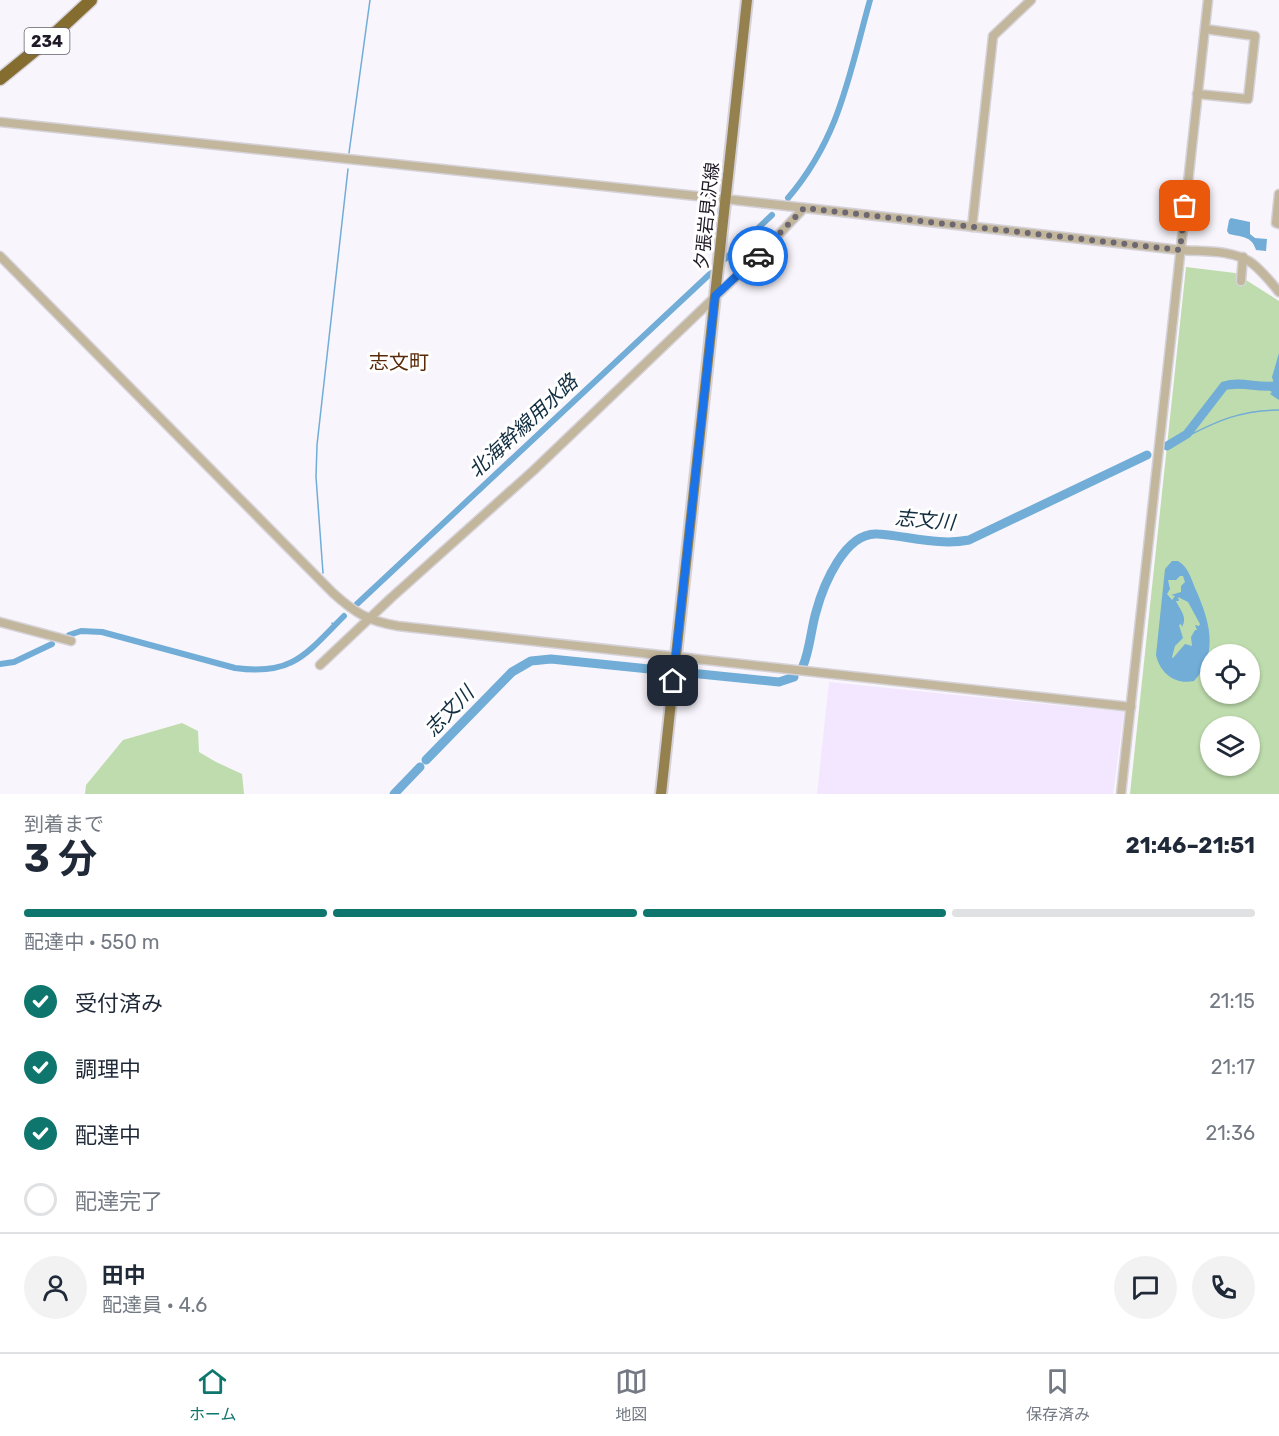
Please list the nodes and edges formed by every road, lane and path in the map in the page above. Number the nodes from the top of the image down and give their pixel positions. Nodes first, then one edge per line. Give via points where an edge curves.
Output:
1 (79, 0) edge
2 (91, 0) edge
3 (747, 0) edge
4 (1031, 0) edge
5 (1208, 0) edge
6 (1204, 29) junction
7 (0, 68) edge
8 (0, 79) edge
9 (1197, 94) junction
10 (0, 122) edge
11 (1279, 195) edge
12 (725, 199) junction
13 (804, 208) junction
14 (1279, 224) edge
15 (972, 227) junction
16 (1180, 250) junction
17 (0, 256) edge
18 (1243, 257) junction
19 (1241, 281) dead end
20 (1279, 292) edge
21 (715, 296) junction
22 (370, 620) junction
23 (0, 622) edge
24 (71, 641) dead end
25 (676, 656) junction
26 (320, 665) dead end
27 (1131, 707) junction
28 (661, 794) edge
29 (1121, 794) edge

1 - 7 highway, 234
2 - 8 highway, 234
3 - 12 main road, 夕張岩見沢線
4 - 15 street via 993,36
5 - 6 street
6 - 9 street
6 - 9 street via 1255,36 1248,99
9 - 16 street
10 - 12 street
11 - 14 street
12 - 13 street
12 - 21 main road, 夕張岩見沢線
13 - 15 street
13 - 21 street
15 - 16 street
16 - 18 street
16 - 27 street
17 - 22 street via 333,593 352,611
18 - 19 street
18 - 20 street
21 - 22 street
21 - 25 main road, 夕張岩見沢線
22 - 25 street
22 - 26 street
23 - 24 street
25 - 27 street
25 - 28 main road, 夕張岩見沢線
27 - 29 street

